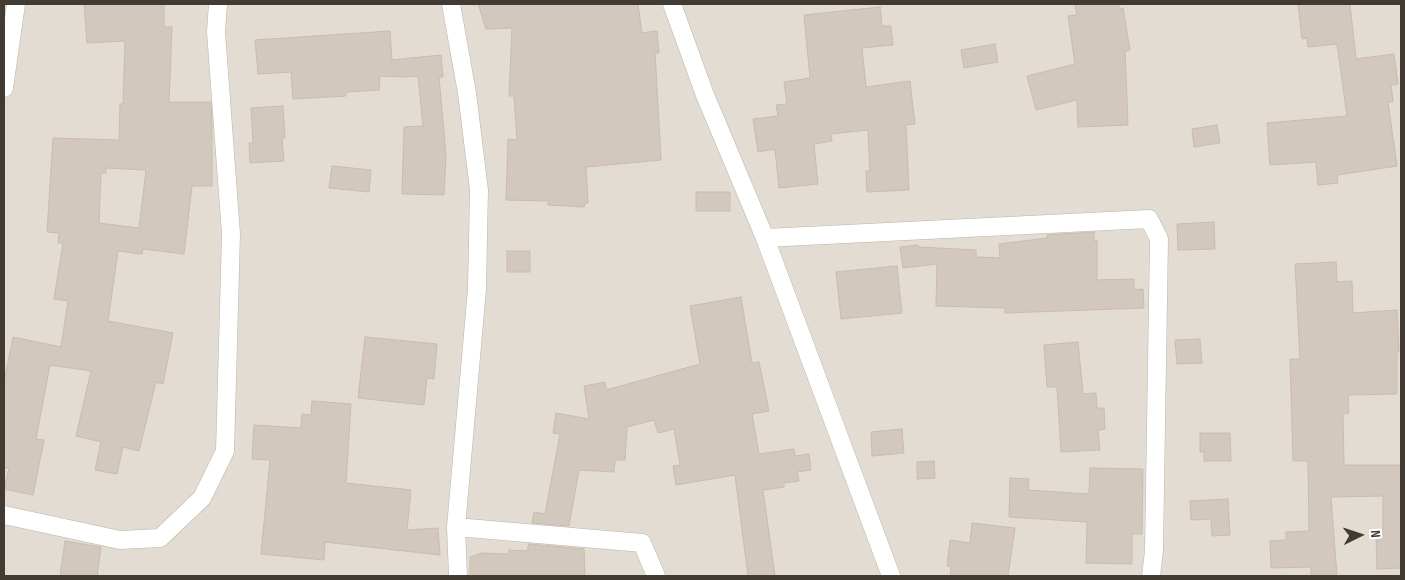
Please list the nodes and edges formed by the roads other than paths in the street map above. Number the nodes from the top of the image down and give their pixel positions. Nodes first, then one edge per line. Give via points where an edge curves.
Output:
1 (218, 4) edge
2 (451, 4) edge
3 (672, 4) edge
4 (12, 5) edge
5 (4, 88) edge
6 (765, 238) junction
7 (4, 515) edge
8 (456, 527) junction
9 (458, 576) edge
10 (656, 576) edge
11 (892, 576) edge
12 (1151, 576) edge

1 - 7 street via 216,32 231,234 225,451 202,498 160,538 120,540
2 - 8 street via 467,93 479,190 477,289
3 - 6 street via 705,95
4 - 5 street
6 - 11 street
6 - 12 street via 1149,219 1159,239
8 - 9 street
8 - 10 street via 642,543

